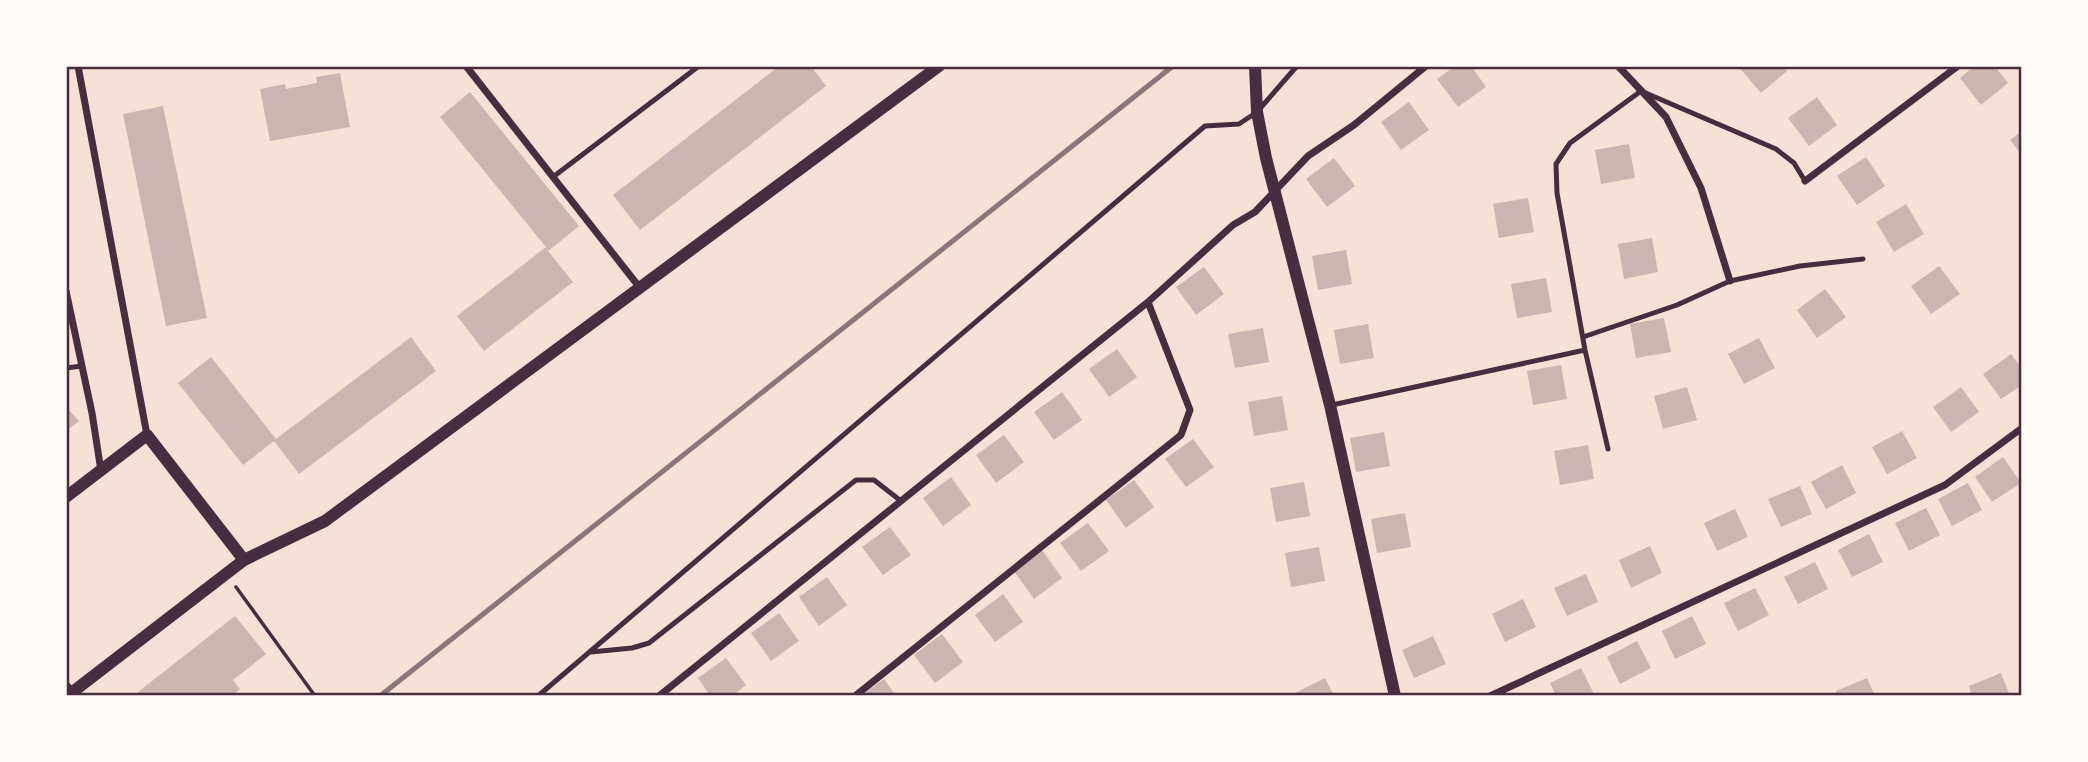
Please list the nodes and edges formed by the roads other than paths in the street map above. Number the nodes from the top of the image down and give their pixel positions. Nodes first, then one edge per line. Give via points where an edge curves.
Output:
1 (78, 66) edge
2 (466, 66) edge
3 (699, 66) edge
4 (939, 66) edge
5 (1255, 66) edge
6 (1297, 66) edge
7 (1426, 66) edge
8 (1618, 66) edge
9 (1958, 66) edge
10 (1641, 91) junction
11 (1256, 112) junction
12 (553, 177) junction
13 (1805, 181) joint
14 (1275, 190) junction
15 (1863, 259) dead end
16 (1730, 281) junction
17 (640, 288) junction
18 (66, 291) edge
19 (1148, 302) junction
20 (1583, 337) junction
21 (1585, 350) junction
22 (82, 366) junction
23 (66, 368) edge
24 (1330, 405) junction
25 (2021, 428) edge
26 (147, 435) junction
27 (1608, 449) dead end
28 (101, 471) junction
29 (66, 497) edge
30 (901, 501) junction
31 (244, 561) junction
32 (589, 652) junction
33 (69, 692) edge
34 (538, 695) edge
35 (659, 695) edge
36 (855, 695) edge
37 (1395, 695) edge
38 (1490, 695) edge

1 - 26 street
2 - 12 street
3 - 12 lane
4 - 17 street
5 - 11 street
6 - 11 lane
7 - 14 street via 1308,156
8 - 10 street
9 - 13 street
10 - 13 lane via 1776,149 1794,163
10 - 16 street via 1666,117 1701,188
10 - 20 lane via 1570,143 1556,164
11 - 14 street
11 - 32 lane via 1239,124 1205,126
12 - 17 street
14 - 19 street
14 - 24 street
15 - 16 lane
16 - 20 lane via 1677,305
17 - 31 street via 325,521
18 - 22 street
19 - 30 street
19 - 36 street via 1190,410 1181,435
20 - 21 lane
21 - 24 lane
21 - 27 lane
22 - 23 lane
22 - 28 street
24 - 37 street
25 - 38 street via 1945,485
26 - 28 street
26 - 31 street
28 - 29 street
30 - 32 lane via 874,480 856,480 649,643
30 - 35 street
31 - 33 street
32 - 34 lane

